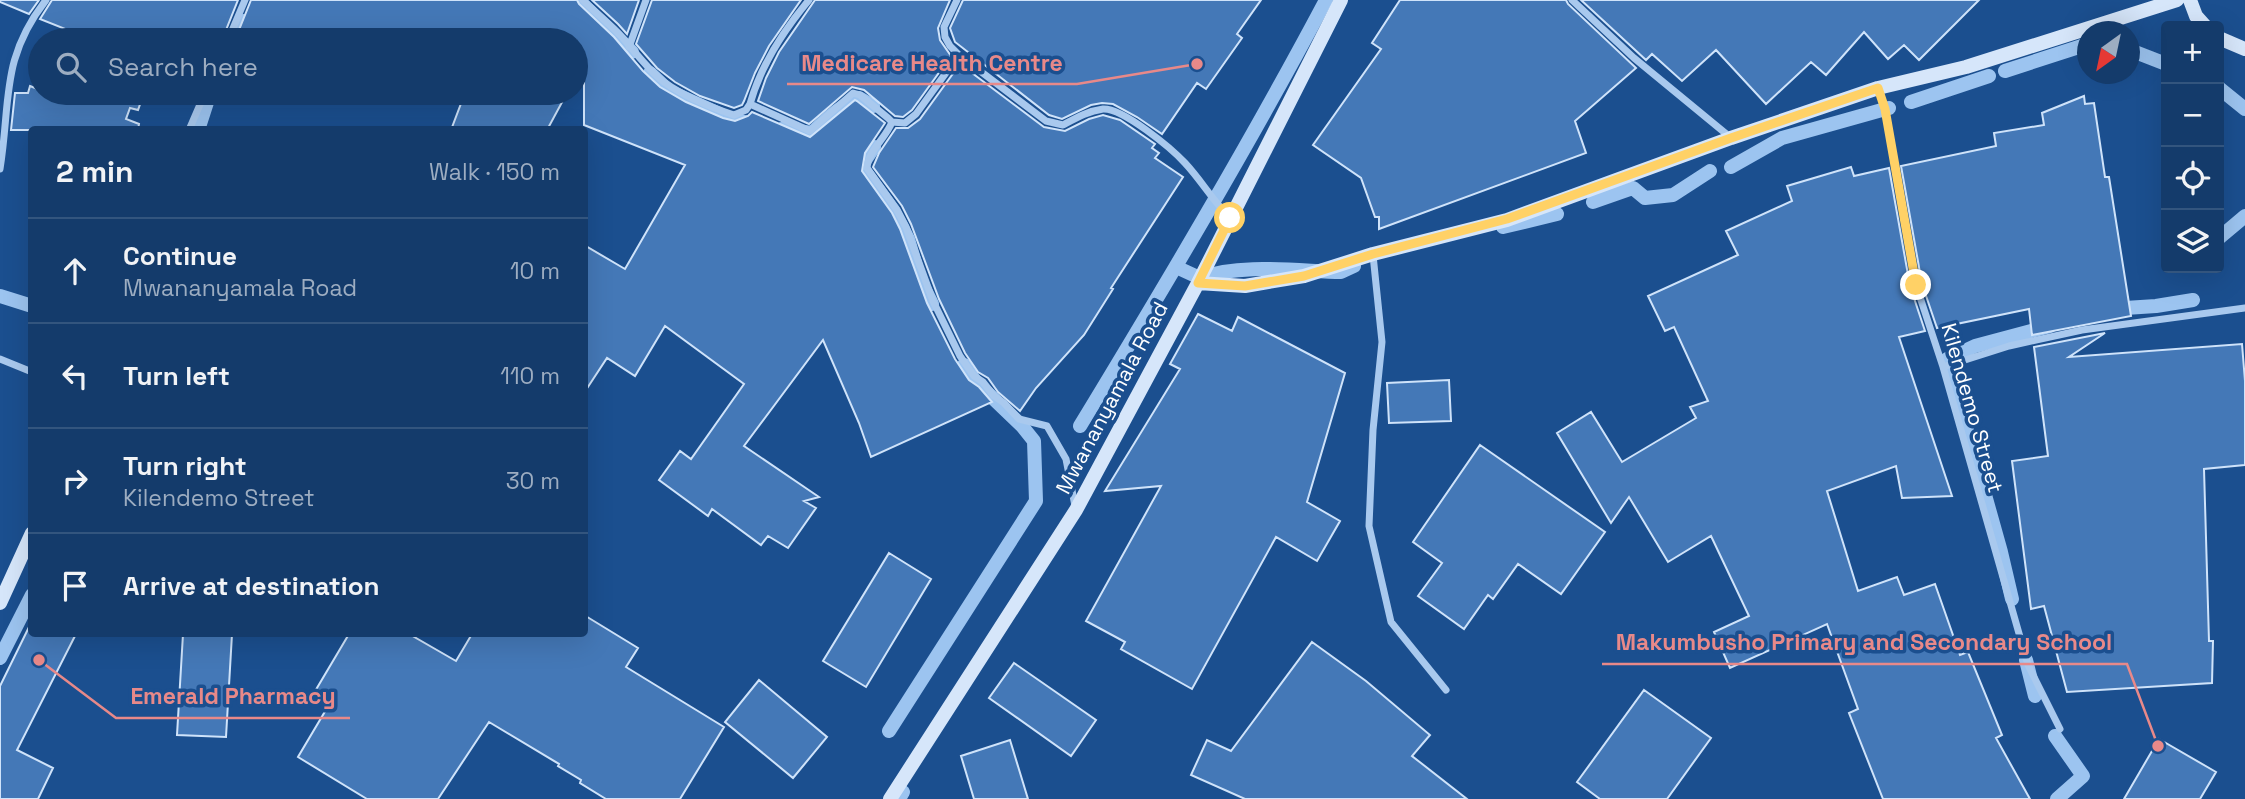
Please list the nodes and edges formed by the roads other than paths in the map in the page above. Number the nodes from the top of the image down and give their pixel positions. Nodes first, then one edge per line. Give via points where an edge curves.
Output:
1 (46, 0) edge
2 (245, 0) edge
3 (583, 0) edge
4 (646, 0) edge
5 (809, 0) edge
6 (957, 0) edge
7 (1341, 0) edge
8 (1572, 0) edge
9 (2177, 0) edge
10 (2190, 0) edge
11 (2200, 21) edge
12 (233, 28) edge
13 (2224, 40) edge
14 (2224, 41) edge
15 (629, 47) junction
16 (2245, 49) edge
17 (959, 55) junction
18 (2245, 62) edge
19 (1878, 88) junction
20 (750, 104) junction
21 (200, 105) edge
22 (892, 122) junction
23 (191, 126) edge
24 (1731, 138) junction
25 (0, 169) edge
26 (1230, 218) junction
27 (1373, 254) junction
28 (1198, 283) junction
29 (2245, 308) edge
30 (0, 359) edge
31 (1943, 367) junction
32 (28, 370) edge
33 (1076, 510) junction
34 (28, 542) edge
35 (0, 603) edge
36 (1446, 690) dead end
37 (2060, 729) dead end
38 (890, 799) edge

1 - 25 street via 13,55
2 - 12 street
3 - 15 street
4 - 15 street
5 - 20 street via 777,42
6 - 17 street via 944,27 945,37
7 - 26 street, Mwananyamala Road
8 - 24 street
9 - 19 street via 1966,66
10 - 11 street
13 - 16 street
14 - 18 street
15 - 20 street via 663,81 687,96 734,115
17 - 22 street via 909,121
17 - 26 street via 1046,121 1063,125 1107,109 1135,122 1186,164
19 - 24 street
19 - 31 street, Kilendemo Street via 1916,285
20 - 22 street via 810,131 853,93
21 - 23 street
22 - 33 street via 867,168 906,227 933,301 960,356 1019,419 1047,426 1066,459
24 - 27 street via 1507,219
26 - 28 street, Mwananyamala Road
27 - 28 street via 1304,276 1245,286
27 - 36 street via 1382,342 1369,526 1391,622
28 - 33 street, Mwananyamala Road
29 - 31 street via 2082,330
30 - 32 street
31 - 37 street, Kilendemo Street via 2028,665
33 - 38 street, Mwananyamala Road
34 - 35 street

